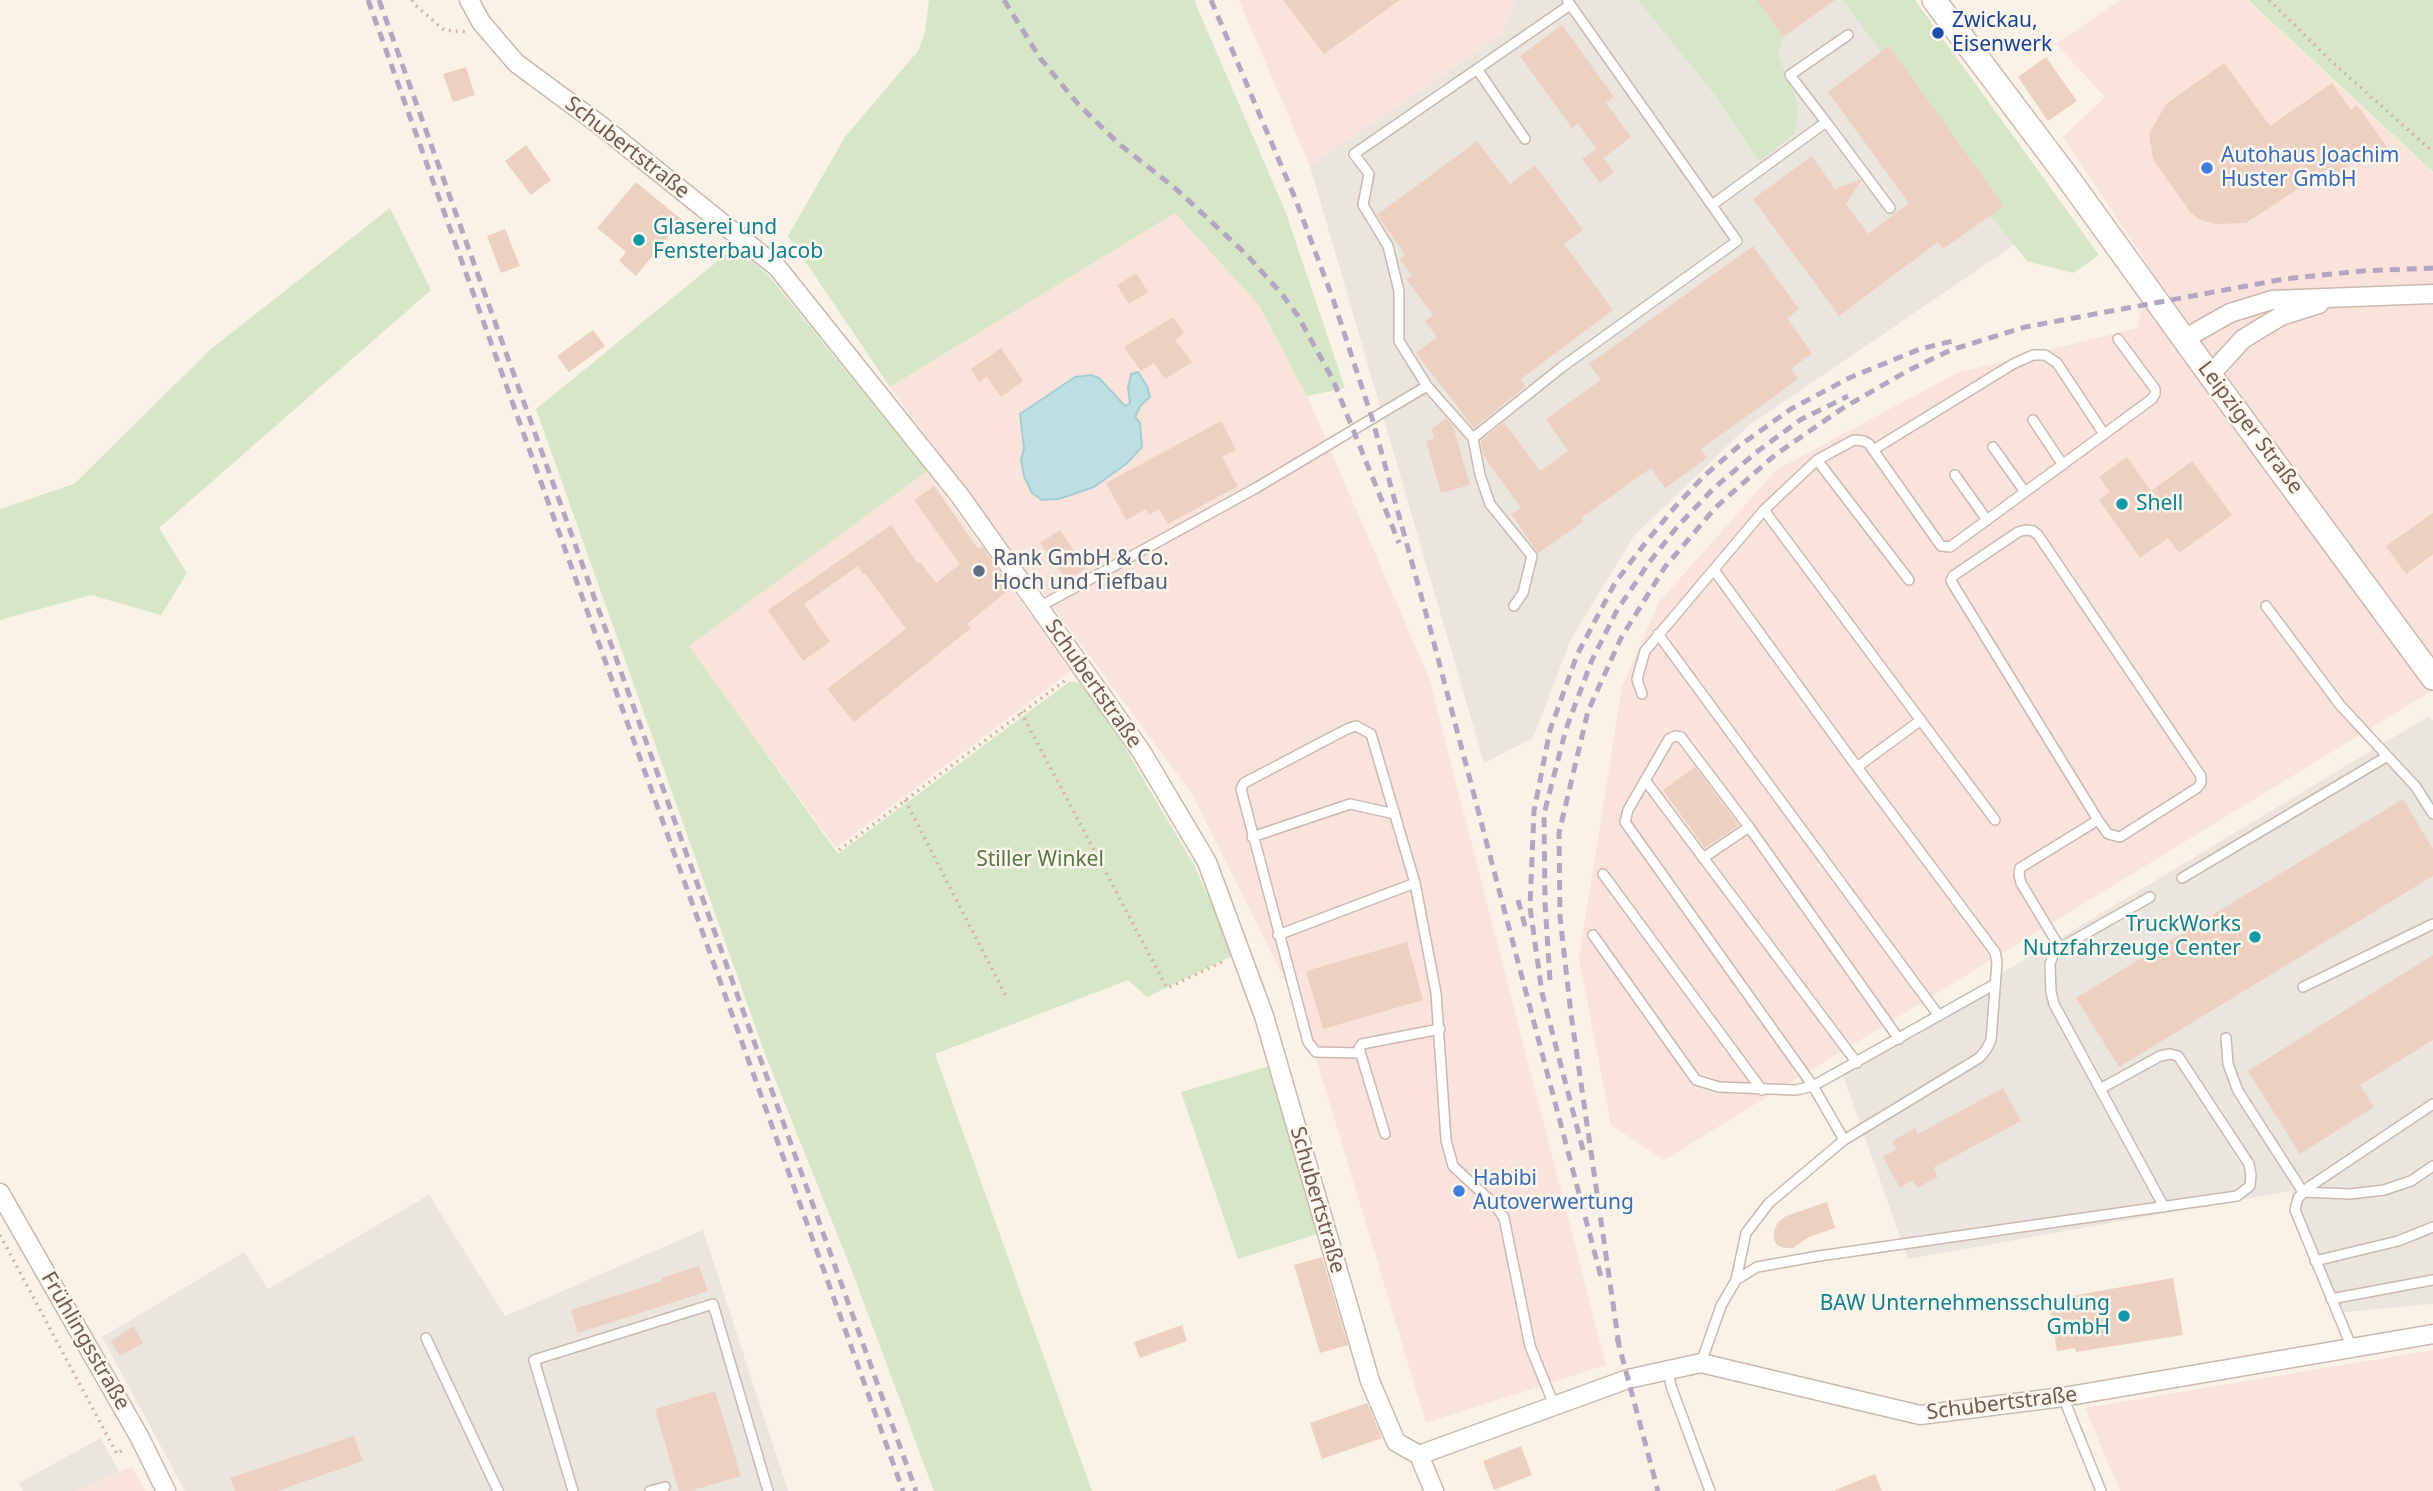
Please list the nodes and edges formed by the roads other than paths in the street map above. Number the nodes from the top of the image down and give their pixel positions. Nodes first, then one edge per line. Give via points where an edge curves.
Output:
1 (470, 0) edge
2 (1934, 0) edge
3 (1568, 3) edge
4 (1849, 35) dead end
5 (1477, 69) junction
6 (1826, 122) junction
7 (1525, 139) dead end
8 (1712, 205) junction
9 (1889, 208) dead end
10 (2433, 294) edge
11 (2345, 296) junction
12 (2118, 339) dead end
13 (2184, 339) junction
14 (2210, 375) junction
15 (1427, 386) junction
16 (2033, 420) dead end
17 (2104, 434) junction
18 (1473, 438) junction
19 (1993, 447) dead end
20 (1873, 450) junction
21 (1817, 460) junction
22 (2063, 465) junction
23 (1955, 475) dead end
24 (2025, 492) junction
25 (1764, 510) junction
26 (1987, 520) junction
27 (1714, 570) junction
28 (1909, 580) dead end
29 (1514, 606) dead end
30 (1039, 607) junction
31 (2266, 607) dead end
32 (1658, 634) junction
33 (2433, 678) edge
34 (1642, 694) dead end
35 (1921, 720) junction
36 (2386, 757) junction
37 (1857, 767) junction
38 (1645, 780) junction
39 (1395, 814) junction
40 (2433, 814) edge
41 (1995, 820) dead end
42 (2098, 820) junction
43 (1749, 827) junction
44 (1252, 837) junction
45 (1703, 858) junction
46 (1603, 874) dead end
47 (2182, 878) dead end
48 (1415, 883) junction
49 (2150, 897) dead end
50 (2433, 924) edge
51 (1278, 935) junction
52 (1593, 935) dead end
53 (2060, 948) junction
54 (1995, 984) junction
55 (2303, 987) dead end
56 (1939, 1016) junction
57 (1440, 1029) junction
58 (2226, 1038) dead end
59 (1899, 1039) junction
60 (1359, 1054) junction
61 (1857, 1063) junction
62 (1814, 1086) junction
63 (2100, 1089) junction
64 (1762, 1090) junction
65 (2433, 1104) edge
66 (1385, 1135) dead end
67 (1844, 1140) junction
68 (2433, 1166) edge
69 (2302, 1192) junction
70 (0, 1193) edge
71 (2164, 1207) junction
72 (2433, 1227) edge
73 (2315, 1261) junction
74 (1736, 1280) junction
75 (2433, 1280) edge
76 (2331, 1299) junction
77 (2433, 1335) edge
78 (426, 1338) dead end
79 (2352, 1349) junction
80 (1701, 1363) junction
81 (1668, 1370) junction
82 (2063, 1398) junction
83 (1554, 1405) junction
84 (1419, 1455) junction
85 (665, 1487) dead end
86 (166, 1491) edge
87 (498, 1491) edge
88 (573, 1491) edge
89 (650, 1491) edge
90 (768, 1491) edge
91 (1434, 1491) edge
92 (1710, 1491) edge
93 (2101, 1491) edge

1 - 30 street, Schubertstraße via 481,22 516,63 777,267 960,496
2 - 13 street, Leipziger Straße
3 - 5 lane
3 - 8 lane
4 - 6 lane via 1790,75
5 - 7 lane
5 - 15 lane via 1354,154 1369,174 1363,205 1388,246 1399,291 1399,341
6 - 8 lane
6 - 9 lane
8 - 18 lane via 1737,241 1562,367
10 - 11 street
11 - 13 street via 2272,300 2230,313
11 - 14 street via 2281,316 2243,339
12 - 17 lane via 2155,394
13 - 14 street, Leipziger Straße
14 - 33 street, Leipziger Straße
15 - 18 lane
15 - 30 lane via 1256,488
16 - 22 lane
17 - 20 lane via 2057,363 2045,355 2033,355
17 - 22 lane
18 - 29 lane via 1490,503 1532,556 1523,593
19 - 24 lane
20 - 21 lane via 1864,441 1854,440
20 - 26 lane via 1941,546 1950,547
21 - 25 lane
21 - 28 lane
22 - 24 lane
23 - 26 lane
24 - 26 lane
25 - 27 lane
25 - 35 lane
27 - 32 lane
27 - 37 lane
30 - 84 street, Schubertstraße via 1142,751 1207,862 1264,1016 1370,1381 1396,1442
31 - 36 lane
32 - 34 lane via 1639,666
32 - 56 lane
35 - 37 lane
35 - 41 lane
36 - 40 lane via 2416,787
36 - 47 lane
37 - 54 lane via 1995,951
38 - 43 lane via 1669,739 1681,737
38 - 45 lane
38 - 62 lane via 1625,822
39 - 44 lane via 1350,804
39 - 44 lane via 1371,734 1356,726 1244,783 1242,796
39 - 48 lane
42 - 42 lane via 1951,581 2018,532 2038,535 2200,776 2197,788 2120,837 2108,834
42 - 53 lane via 2020,868 2021,883
43 - 45 lane
43 - 59 lane
44 - 51 lane
45 - 61 lane
46 - 64 lane
48 - 51 lane
48 - 57 lane
49 - 53 lane
50 - 55 lane
51 - 60 lane via 1311,1048
52 - 64 lane via 1696,1080
53 - 63 lane via 2050,964 2054,1004
54 - 56 lane
54 - 67 lane via 1990,1040 1979,1058
56 - 59 lane
57 - 60 lane via 1362,1044
57 - 83 lane via 1447,1140 1453,1166 1504,1218 1530,1346
58 - 69 lane via 2228,1064 2238,1091
59 - 61 lane
60 - 66 lane
61 - 62 lane
62 - 64 lane
62 - 67 lane
63 - 71 lane
63 - 71 lane via 2160,1056 2178,1056 2249,1164 2250,1186 2237,1196
65 - 69 lane
67 - 74 lane via 1761,1213 1746,1233
68 - 69 lane via 2396,1187 2375,1192
69 - 73 lane via 2295,1210
70 - 86 street, Frühlingsstraße
71 - 74 lane via 1819,1256 1757,1267
72 - 73 lane via 2398,1241
73 - 76 lane
74 - 80 lane via 1721,1306
75 - 76 lane
76 - 79 lane
77 - 79 street, Schubertstraße
78 - 87 lane
79 - 82 street, Schubertstraße
80 - 81 street, Schubertstraße
80 - 82 street, Schubertstraße via 1920,1415
81 - 83 street, Schubertstraße
81 - 92 lane
82 - 93 lane
83 - 84 street, Schubertstraße
84 - 91 street, Schubertstraße
85 - 89 lane
88 - 90 lane via 534,1360 713,1304

